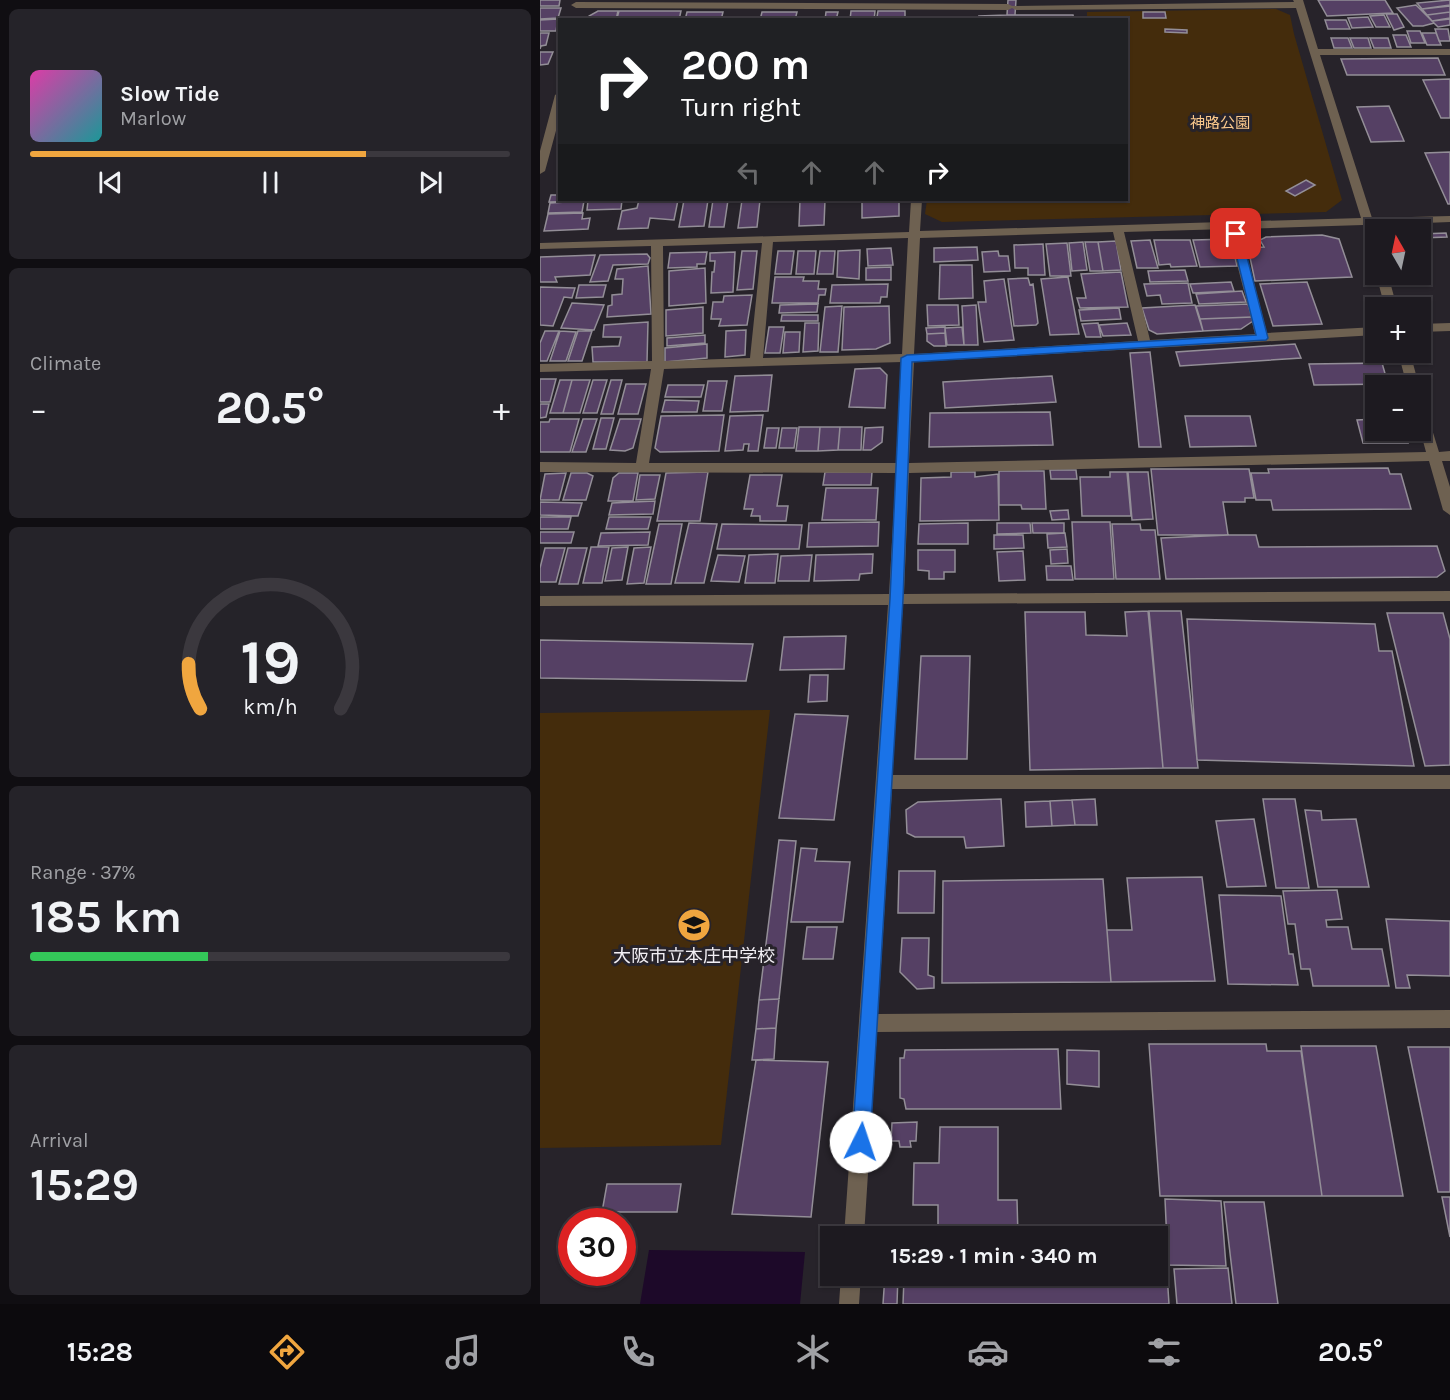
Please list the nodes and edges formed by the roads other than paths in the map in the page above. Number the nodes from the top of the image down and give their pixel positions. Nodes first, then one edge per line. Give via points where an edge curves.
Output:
1 (930, 3) edge
2 (1299, 3) edge
3 (576, 6) edge
4 (929, 18) edge
5 (1314, 52) junction
6 (1450, 52) edge
7 (558, 101) edge
8 (543, 144) edge
9 (540, 171) edge
10 (916, 201) edge
11 (1367, 219) edge
12 (1431, 219) edge
13 (1450, 219) edge
14 (1365, 221) edge
15 (1233, 225) junction
16 (1118, 229) junction
17 (914, 235) junction
18 (768, 239) junction
19 (657, 242) junction
20 (540, 246) edge
21 (1450, 327) edge
22 (1431, 328) edge
23 (1365, 332) edge
24 (1262, 338) junction
25 (1145, 345) junction
26 (907, 358) junction
27 (756, 362) junction
28 (658, 365) junction
29 (540, 368) edge
30 (1429, 441) edge
31 (1434, 456) junction
32 (1450, 456) edge
33 (540, 467) edge
34 (642, 467) junction
35 (903, 468) junction
36 (1450, 510) edge
37 (1450, 596) edge
38 (896, 599) junction
39 (540, 601) edge
40 (885, 782) junction
41 (1450, 782) edge
42 (1450, 1019) edge
43 (870, 1023) junction
44 (855, 1226) edge
45 (850, 1286) edge
46 (849, 1304) edge

1 - 2 street via 1012,7
1 - 3 street
1 - 4 street
2 - 5 street
5 - 6 street
5 - 11 street
7 - 8 street
8 - 9 street
10 - 17 street
12 - 13 street
14 - 15 street
15 - 16 street
15 - 24 street
16 - 17 street
16 - 25 street
17 - 18 street
17 - 26 street
18 - 19 street
18 - 27 street
19 - 20 street
19 - 28 street
21 - 22 street
23 - 24 street
24 - 25 street
25 - 26 street
26 - 27 street
26 - 35 street
27 - 28 street
28 - 29 street
28 - 34 street
30 - 31 street
31 - 32 street
31 - 35 street
31 - 36 street
33 - 34 street
34 - 35 street
35 - 38 street
37 - 38 street
38 - 39 street
38 - 40 street
40 - 41 street
40 - 43 street
42 - 43 street
43 - 44 street
45 - 46 street

